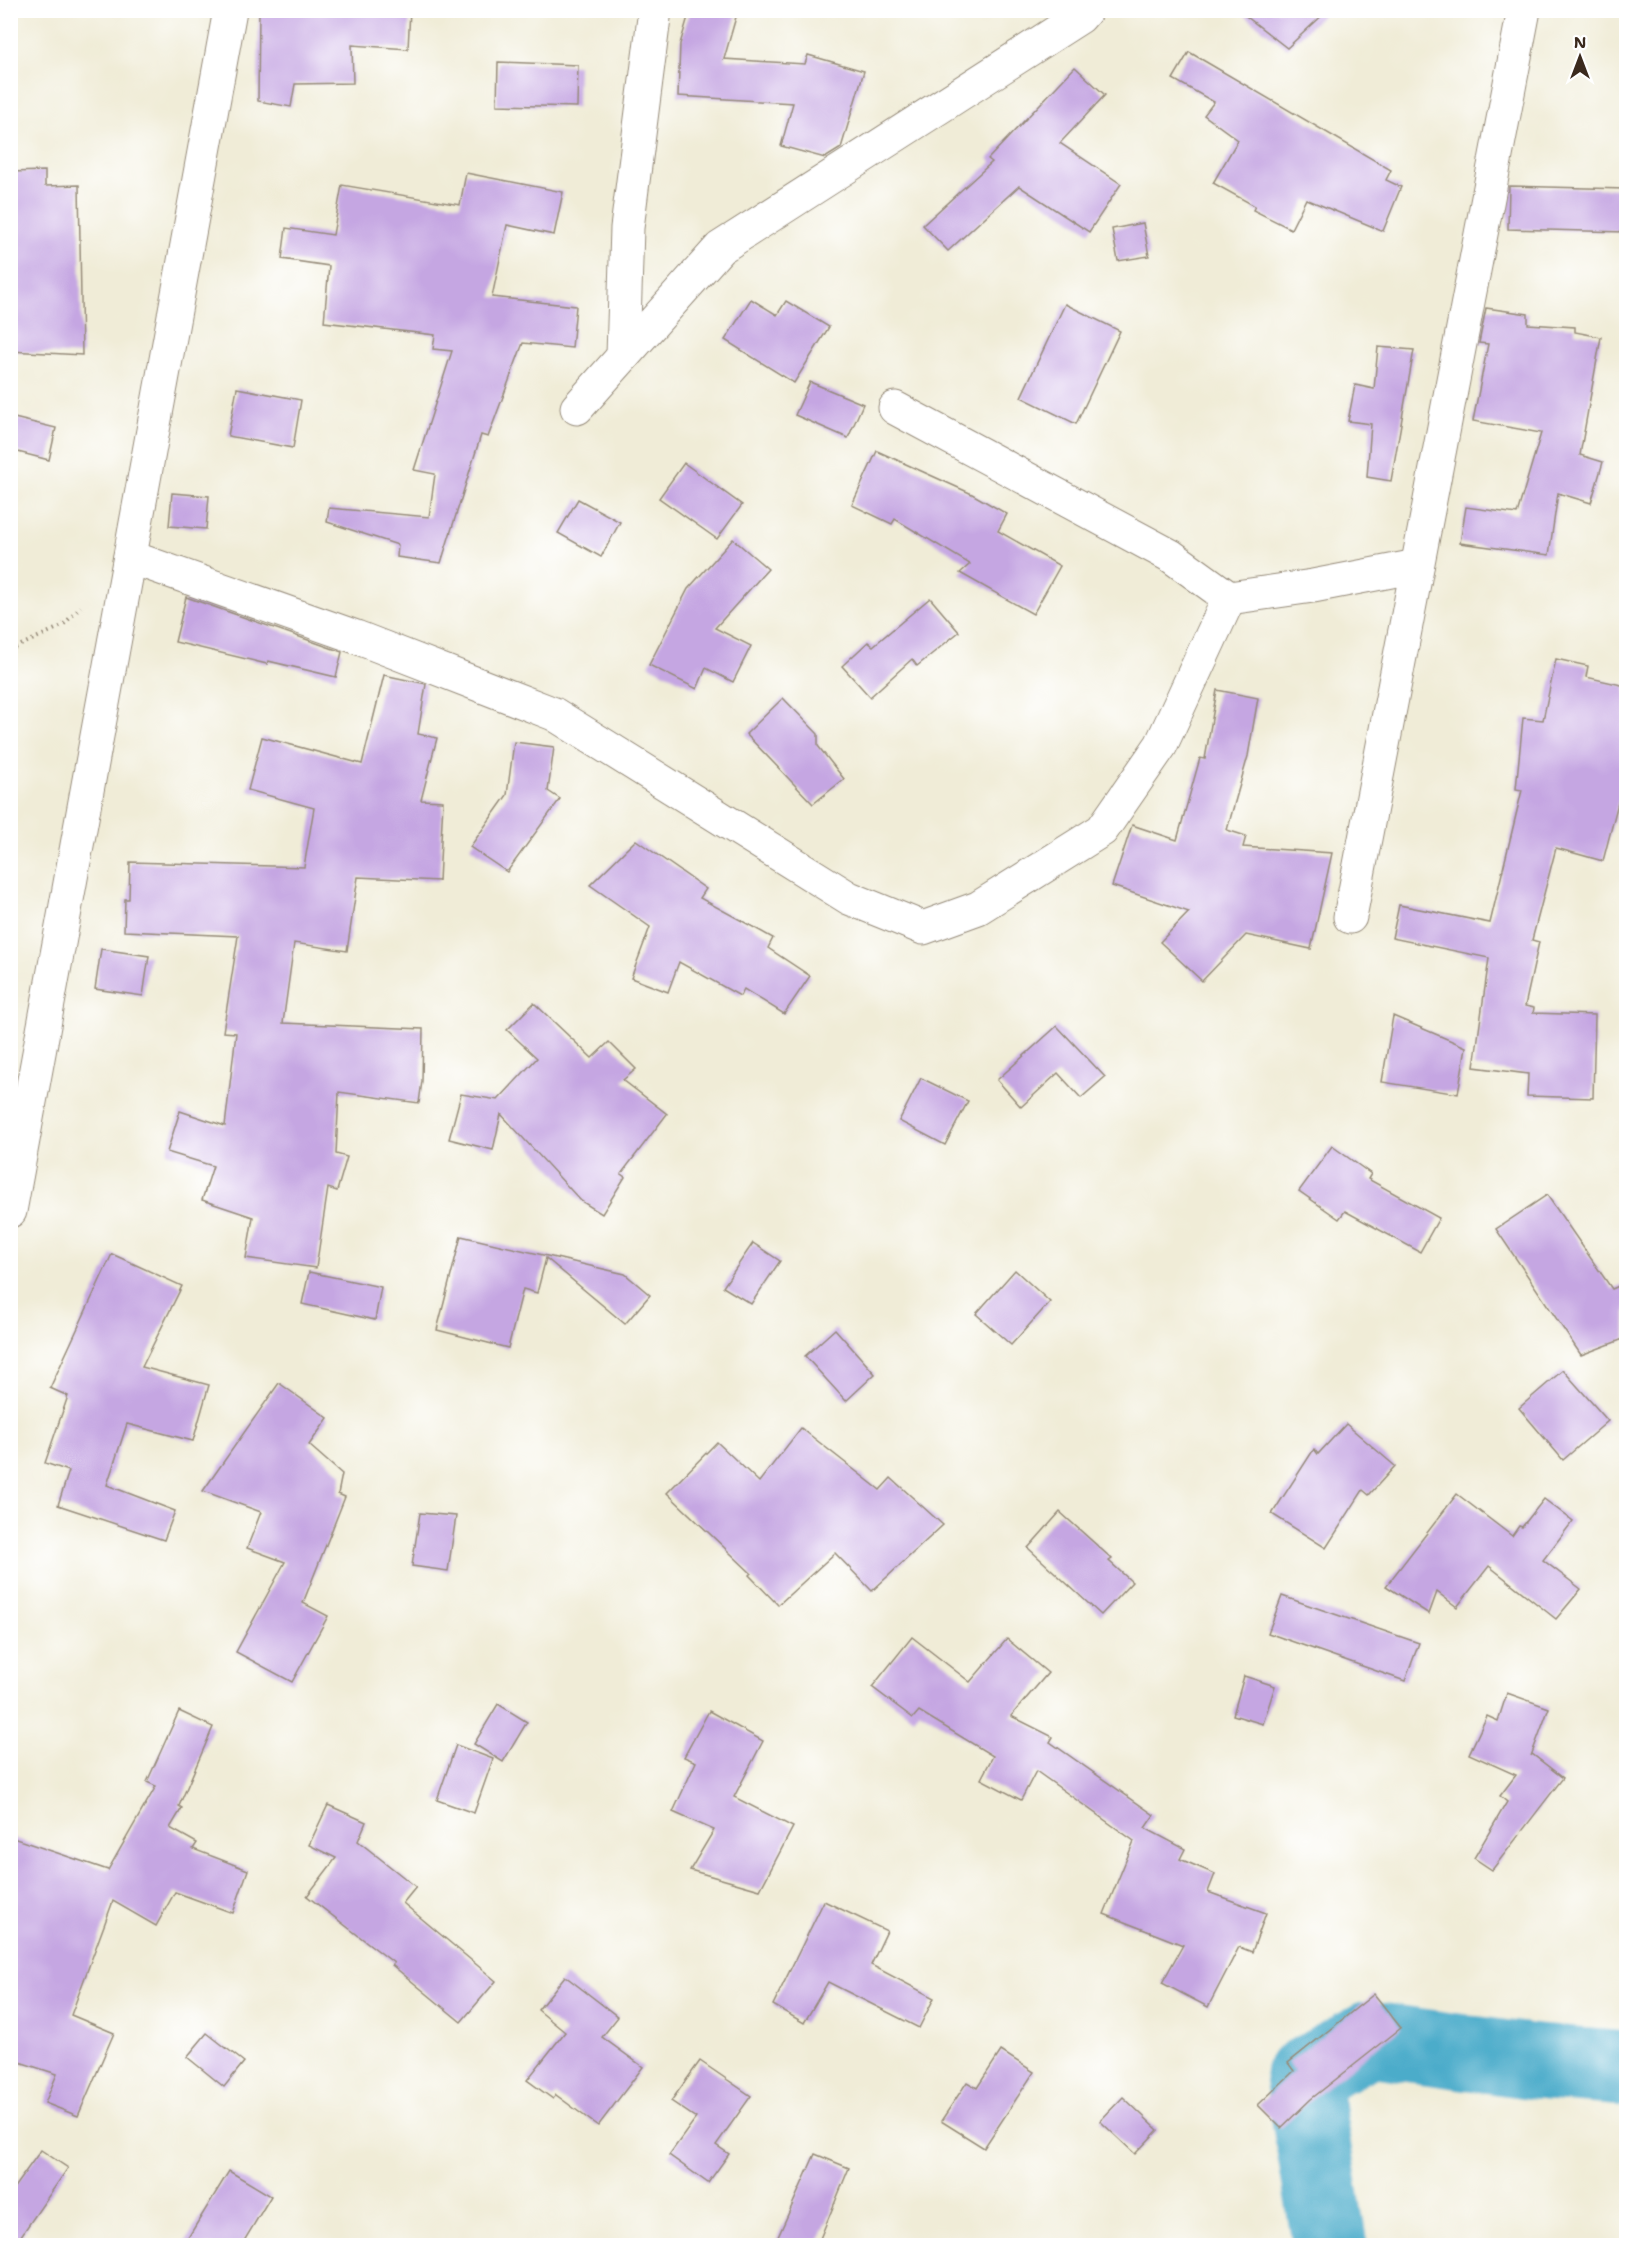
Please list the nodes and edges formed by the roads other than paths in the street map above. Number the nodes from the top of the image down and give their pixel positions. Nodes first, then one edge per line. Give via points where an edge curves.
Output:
1 (230, 10) edge
2 (655, 10) edge
3 (1086, 10) edge
4 (1519, 14) edge
5 (623, 356) junction
6 (577, 408) dead end
7 (895, 408) dead end
8 (130, 557) junction
9 (1417, 566) junction
10 (1229, 598) junction
11 (1350, 917) dead end
12 (10, 1211) edge

1 - 8 street
2 - 5 street via 627,228
3 - 5 street via 720,248
4 - 9 street
5 - 6 street
7 - 10 street via 1171,556
8 - 10 street via 356,637 554,714 849,898 923,928 978,908 1102,830 1161,745
8 - 12 street
9 - 10 street
9 - 11 street

